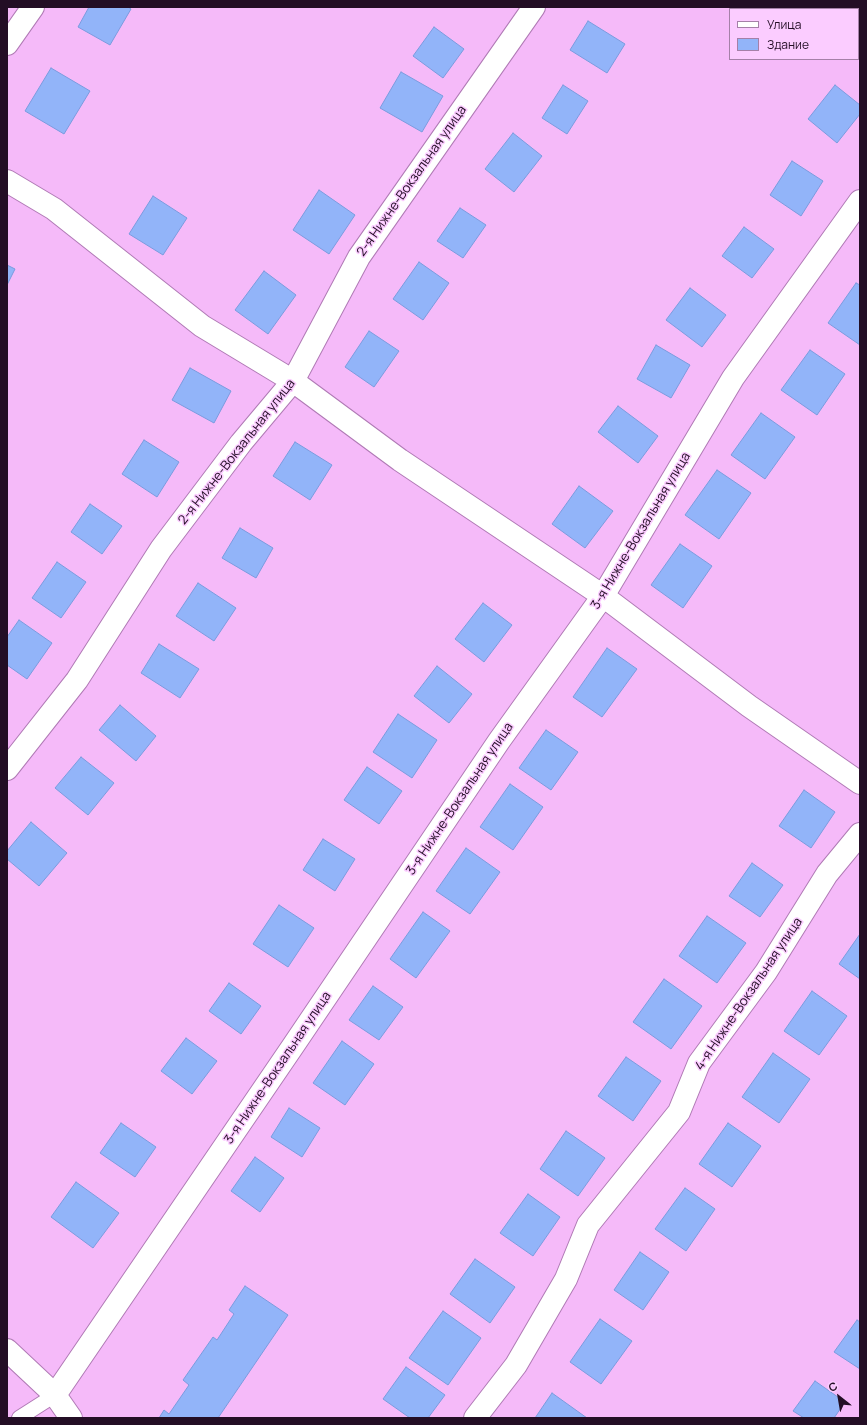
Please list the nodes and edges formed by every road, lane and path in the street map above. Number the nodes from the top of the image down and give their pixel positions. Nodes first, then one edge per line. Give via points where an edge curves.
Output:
1 (33, 7) edge
2 (534, 7) edge
3 (7, 44) edge
4 (7, 181) edge
5 (860, 201) edge
6 (293, 381) junction
7 (603, 596) junction
8 (7, 769) edge
9 (860, 783) edge
10 (860, 834) edge
11 (7, 1350) edge
12 (55, 1395) junction
13 (19, 1418) edge
14 (71, 1418) edge
15 (475, 1418) edge

1 - 3 street
2 - 6 street, 2-я Нижне-Вокзальная улица via 359,257
4 - 6 street via 54,209 202,326
5 - 7 street, 3-я Нижне-Вокзальная улица via 733,378
6 - 7 street via 400,460
6 - 8 street, 2-я Нижне-Вокзальная улица via 241,443 161,549 77,680
7 - 9 street via 749,706
7 - 12 street, 3-я Нижне-Вокзальная улица via 499,740
10 - 15 street, 4-я Нижне-Вокзальная улица via 827,874 766,972 699,1063 679,1112 588,1225 566,1279 516,1365
11 - 12 street
12 - 13 lane
12 - 14 street

